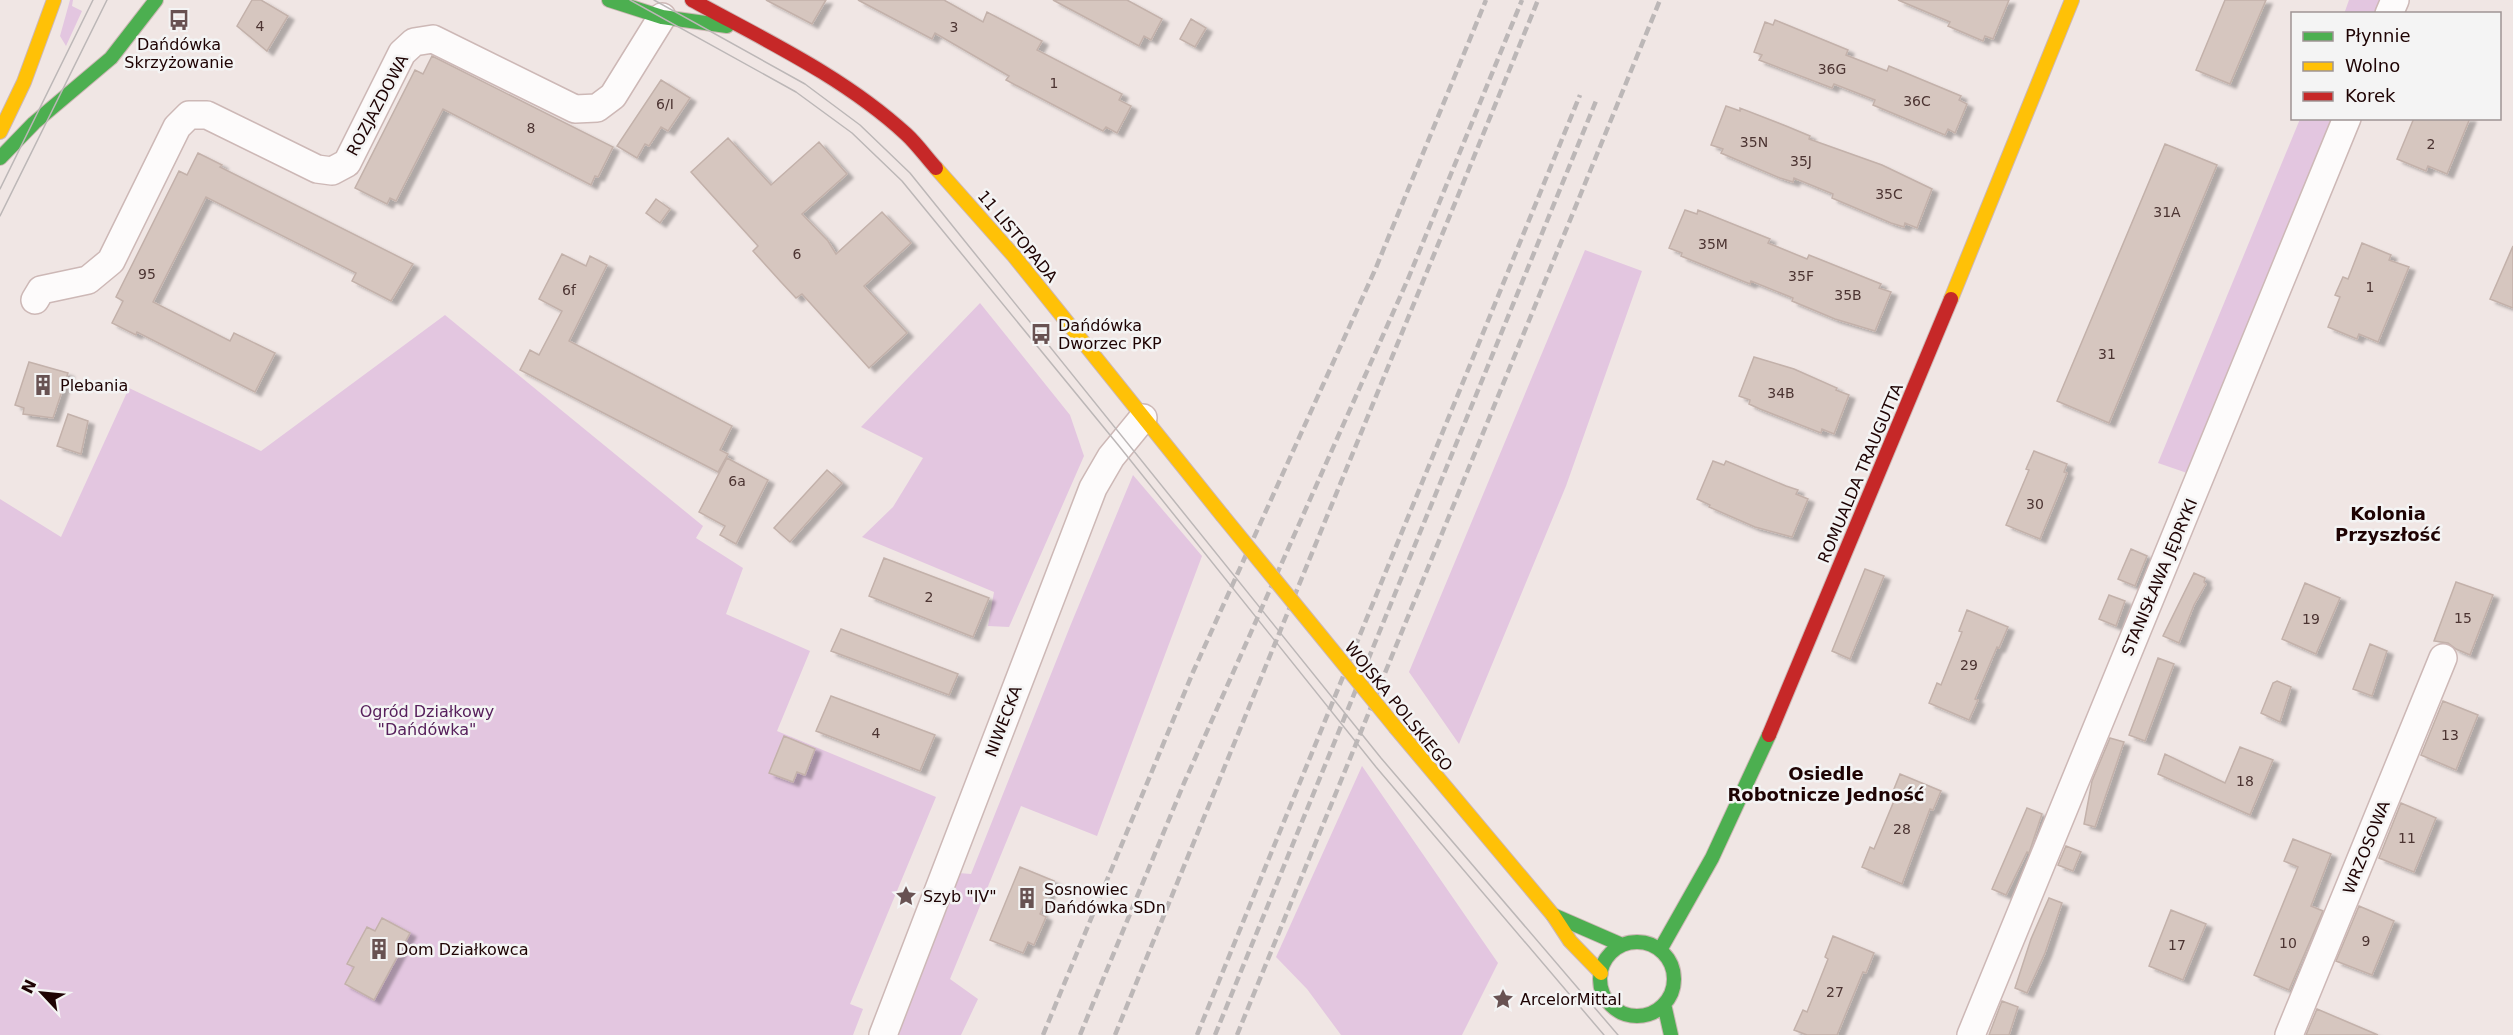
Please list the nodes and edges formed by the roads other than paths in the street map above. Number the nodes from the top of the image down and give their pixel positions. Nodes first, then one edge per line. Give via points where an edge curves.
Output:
1 (54, 0) edge
2 (156, 0) edge
3 (609, 0) edge
4 (692, 0) edge
5 (2072, 0) edge
6 (662, 17) junction
7 (743, 28) junction
8 (2346, 120) edge
9 (0, 132) edge
10 (0, 158) edge
11 (35, 300) dead end
12 (1143, 418) junction
13 (1222, 515) joint
14 (2443, 658) dead end
15 (1553, 915) junction
16 (1622, 945) junction
17 (1660, 950) junction
18 (1601, 973) junction
19 (1664, 1004) junction
20 (883, 1035) edge
21 (1671, 1035) edge
22 (1971, 1035) edge
23 (2289, 1035) edge

1 - 9 main road via 24,82
2 - 10 main road via 111,58 34,123
3 - 6 main road, 11 LISTOPADA
4 - 7 main road, 11 LISTOPADA
5 - 17 main road, ROMUALDA TRAUGUTTA via 1789,686 1716,852
6 - 7 main road, 11 LISTOPADA
6 - 11 street, ROZJAZDOWA via 613,96 597,108 575,109 433,39 414,42 402,53 347,163 332,171 317,169 207,115 189,115 177,127 111,261 88,280 41,290
7 - 12 main road, 11 LISTOPADA via 818,71 907,135 1014,256
8 - 22 street, STANISŁAWA JĘDRYKI
12 - 13 main road, 11 LISTOPADA
12 - 20 street, NIWECKA via 1092,488
13 - 15 main road, WOJSKA POLSKIEGO, bridge
14 - 23 street, WRZOSOWA
15 - 16 main road, WOJSKA POLSKIEGO
15 - 18 main road, WOJSKA POLSKIEGO via 1570,941
16 - 17 main road via 1642,943
16 - 18 main road via 1607,958
17 - 19 main road via 1674,976
18 - 19 main road via 1609,1002 1635,1020
19 - 21 main road

